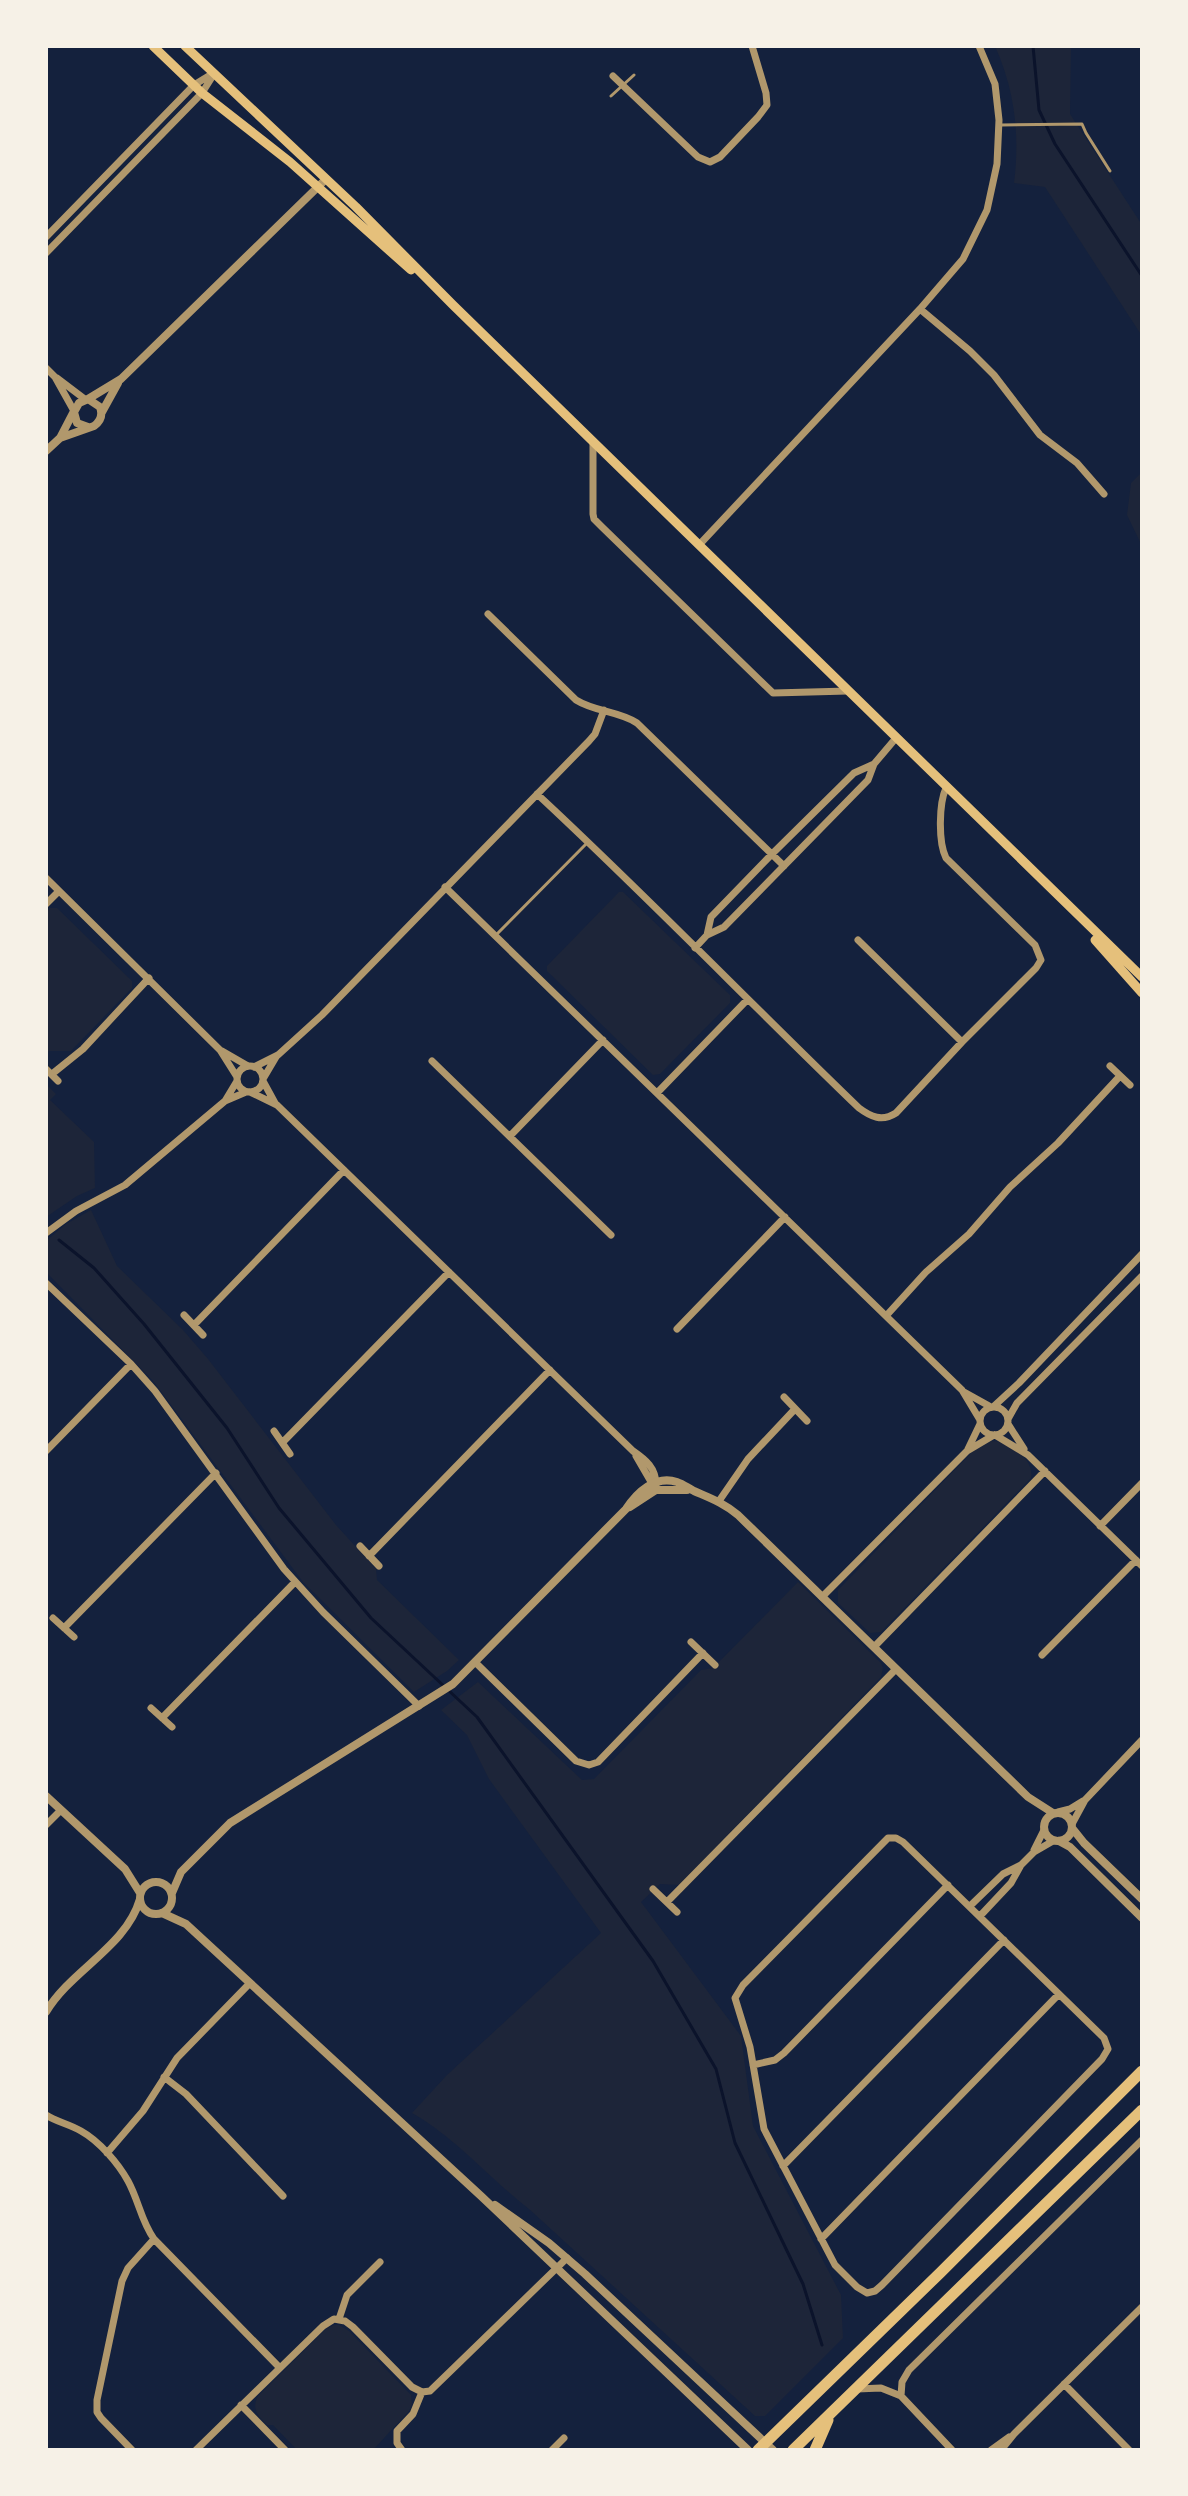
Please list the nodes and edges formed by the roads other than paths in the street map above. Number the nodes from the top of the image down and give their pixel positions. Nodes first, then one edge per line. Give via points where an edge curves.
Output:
1 (153, 46) edge
2 (185, 46) edge
3 (752, 46) edge
4 (979, 46) edge
5 (214, 74) junction
6 (634, 75) dead end
7 (613, 76) dead end
8 (194, 85) junction
9 (623, 87) junction
10 (202, 93) junction
11 (611, 96) dead end
12 (998, 125) junction
13 (1110, 171) dead end
14 (326, 179) junction
15 (318, 187) junction
16 (46, 237) edge
17 (46, 253) edge
18 (453, 305) junction
19 (920, 309) junction
20 (46, 368) edge
21 (55, 377) junction
22 (121, 379) junction
23 (87, 400) junction
24 (74, 411) junction
25 (102, 412) junction
26 (88, 427) junction
27 (60, 438) junction
28 (593, 442) junction
29 (46, 451) edge
30 (1104, 494) dead end
31 (699, 545) junction
32 (488, 614) dead end
33 (848, 691) junction
34 (604, 710) junction
35 (896, 738) junction
36 (874, 764) junction
37 (946, 788) junction
38 (537, 794) junction
39 (588, 842) junction
40 (772, 854) junction
41 (784, 866) junction
42 (46, 878) edge
43 (1048, 886) junction
44 (445, 887) junction
45 (59, 891) junction
46 (46, 904) edge
47 (707, 935) junction
48 (495, 936) junction
49 (858, 940) dead end
50 (695, 948) junction
51 (1142, 977) edge
52 (149, 978) junction
53 (1142, 993) edge
54 (747, 1000) junction
55 (603, 1040) junction
56 (962, 1042) junction
57 (220, 1050) junction
58 (278, 1055) junction
59 (432, 1061) dead end
60 (251, 1066) junction
61 (1110, 1066) dead end
62 (52, 1075) edge
63 (1120, 1076) junction
64 (237, 1079) junction
65 (263, 1080) junction
66 (1130, 1085) dead end
67 (248, 1092) junction
68 (657, 1093) junction
69 (225, 1101) junction
70 (277, 1105) junction
71 (510, 1136) junction
72 (344, 1170) junction
73 (785, 1217) junction
74 (46, 1233) edge
75 (611, 1235) dead end
76 (1142, 1254) edge
77 (449, 1272) junction
78 (1142, 1276) edge
79 (48, 1282) edge
80 (184, 1315) dead end
81 (886, 1316) junction
82 (194, 1325) junction
83 (677, 1329) dead end
84 (203, 1335) dead end
85 (131, 1364) junction
86 (550, 1370) junction
87 (962, 1390) junction
88 (784, 1397) dead end
89 (992, 1407) junction
90 (795, 1409) junction
91 (807, 1421) dead end
92 (980, 1422) junction
93 (1008, 1422) junction
94 (274, 1431) dead end
95 (994, 1435) junction
96 (283, 1442) junction
97 (46, 1451) edge
98 (967, 1451) junction
99 (290, 1454) dead end
100 (1028, 1455) junction
101 (1045, 1471) junction
102 (216, 1473) junction
103 (1142, 1483) edge
104 (654, 1484) junction
105 (719, 1501) junction
106 (1100, 1526) junction
107 (360, 1546) dead end
108 (369, 1556) junction
109 (1139, 1563) edge
110 (379, 1566) dead end
111 (295, 1582) junction
112 (822, 1597) junction
113 (53, 1618) dead end
114 (64, 1628) junction
115 (74, 1637) dead end
116 (691, 1642) dead end
117 (874, 1647) junction
118 (703, 1653) junction
119 (1042, 1655) dead end
120 (476, 1663) junction
121 (715, 1665) dead end
122 (896, 1669) junction
123 (419, 1706) junction
124 (151, 1708) dead end
125 (162, 1718) junction
126 (172, 1727) dead end
127 (1142, 1740) edge
128 (46, 1796) edge
129 (1028, 1797) junction
130 (1085, 1800) junction
131 (61, 1810) junction
132 (1056, 1813) junction
133 (46, 1825) edge
134 (1044, 1826) junction
135 (1072, 1826) junction
136 (1056, 1841) junction
137 (1034, 1852) junction
138 (1021, 1865) junction
139 (125, 1869) junction
140 (181, 1872) junction
141 (156, 1882) junction
142 (994, 1883) junction
143 (948, 1885) junction
144 (653, 1889) dead end
145 (1003, 1892) junction
146 (140, 1896) junction
147 (172, 1897) junction
148 (1142, 1899) edge
149 (667, 1902) junction
150 (970, 1906) junction
151 (677, 1912) dead end
152 (150, 1913) junction
153 (162, 1913) junction
154 (980, 1916) junction
155 (1142, 1918) edge
156 (186, 1924) junction
157 (129, 1925) junction
158 (1004, 1940) junction
159 (250, 1983) junction
160 (1059, 1994) junction
161 (46, 2012) edge
162 (753, 2065) junction
163 (1142, 2071) edge
164 (164, 2077) junction
165 (1142, 2110) edge
166 (46, 2115) edge
167 (57, 2122) junction
168 (46, 2124) edge
169 (1142, 2140) edge
170 (107, 2153) junction
171 (783, 2166) junction
172 (283, 2196) dead end
173 (481, 2196) junction
174 (154, 2239) junction
175 (821, 2239) junction
176 (567, 2258) junction
177 (380, 2262) dead end
178 (557, 2269) junction
179 (1142, 2307) edge
180 (339, 2319) junction
181 (280, 2368) junction
182 (1064, 2384) junction
183 (857, 2389) junction
184 (422, 2392) junction
185 (901, 2396) junction
186 (241, 2405) junction
187 (832, 2412) junction
188 (1014, 2434) junction
189 (564, 2438) dead end
190 (766, 2448) edge
191 (953, 2449) edge
192 (132, 2450) edge
193 (196, 2450) edge
194 (285, 2450) edge
195 (402, 2450) edge
196 (552, 2450) edge
197 (748, 2450) edge
198 (793, 2450) edge
199 (815, 2450) edge
200 (991, 2450) edge
201 (1001, 2450) edge
202 (1129, 2450) edge

1 - 8 main road
2 - 5 main road
3 - 9 street via 767,105 713,161 698,157
4 - 12 street via 995,84
5 - 8 street
5 - 10 street
5 - 14 main road
6 - 9 lane
7 - 9 street
8 - 10 main road
8 - 16 street
9 - 11 lane
10 - 15 main road
10 - 17 street
12 - 13 lane via 1082,124
12 - 19 street via 997,164 987,210 963,259
14 - 15 street
14 - 18 main road
15 - 18 main road
15 - 22 street
18 - 28 main road
19 - 30 street via 994,375 1040,435 1077,463
19 - 31 street
20 - 21 street
21 - 23 street
21 - 24 street
22 - 23 street
22 - 25 street
23 - 24 street
23 - 25 street
24 - 26 street via 77,423
24 - 27 street
25 - 26 street via 98,423
26 - 27 street
27 - 29 street
28 - 31 main road
28 - 33 street via 593,514 602,527 773,693
31 - 33 main road
32 - 34 street via 576,700
33 - 35 main road
34 - 38 street via 595,734
34 - 40 street via 637,723
35 - 36 street
35 - 37 main road
36 - 40 street via 854,773
36 - 41 street via 868,780
37 - 43 main road
37 - 56 street via 946,858 1041,955 1036,968
38 - 39 street
38 - 44 street
39 - 48 lane
39 - 50 street
40 - 41 street
40 - 47 street via 711,917
41 - 47 street via 724,927
42 - 45 street
43 - 51 main road
43 - 53 main road
44 - 48 street
44 - 58 street
45 - 46 street
45 - 52 street
47 - 50 street
48 - 55 street
49 - 56 street
50 - 54 street
52 - 57 street
52 - 62 street
54 - 56 street via 859,1108 880,1118 896,1113
54 - 68 street
55 - 68 street
55 - 71 street
57 - 60 street
57 - 64 street
58 - 60 street
58 - 65 street
59 - 71 street
60 - 64 street
60 - 65 street via 261,1071
61 - 63 street
63 - 66 street
63 - 81 street
64 - 67 street
64 - 69 street
65 - 67 street via 259,1089
65 - 70 street
67 - 69 street
67 - 70 street
68 - 73 street
69 - 74 street via 125,1185
70 - 72 street
71 - 75 street
72 - 77 street
72 - 82 street
73 - 81 street
73 - 83 street
76 - 89 street
77 - 86 street
77 - 96 street
78 - 93 street via 1025,1395
79 - 85 street
80 - 82 street
81 - 87 street
82 - 84 street
85 - 97 street
85 - 102 street
86 - 104 street via 649,1463
86 - 108 street
87 - 89 street
87 - 92 street
88 - 90 street
89 - 92 street via 984,1410
89 - 93 street via 1004,1411
90 - 91 street
90 - 105 street via 748,1459
92 - 95 street
92 - 98 street
93 - 95 street
93 - 100 street
94 - 96 street
95 - 98 street
95 - 100 street
96 - 99 street
98 - 112 street
100 - 101 street
101 - 106 street
101 - 117 street
102 - 111 street
102 - 114 street
103 - 106 street
104 - 105 street
104 - 120 street
105 - 112 street
106 - 109 street
107 - 108 street
108 - 110 street
109 - 119 street
111 - 123 street
111 - 125 street
112 - 117 street
113 - 114 street
114 - 115 street
116 - 118 street
117 - 122 street
118 - 120 street via 598,1762 589,1765 572,1757
118 - 121 street
120 - 123 street
122 - 129 street
122 - 149 street
123 - 140 street via 239,1816
124 - 125 street
125 - 126 street
127 - 130 street
128 - 131 street
129 - 132 street
129 - 134 street
130 - 132 street
130 - 135 street
131 - 133 street
131 - 139 street
132 - 134 street
132 - 135 street via 1067,1816
134 - 136 street
134 - 137 street
135 - 136 street via 1066,1838
135 - 148 street
136 - 137 street
136 - 155 street via 1070,1847
137 - 138 street
138 - 142 street
138 - 145 street
139 - 141 street
139 - 146 street
140 - 141 street
140 - 147 street
141 - 146 street
141 - 147 street via 169,1888
142 - 145 street
142 - 150 street
143 - 150 street
143 - 162 street via 784,2053
143 - 162 street via 903,1842 888,1838 736,1992
144 - 149 street
145 - 154 street
146 - 152 street
146 - 157 street
147 - 153 street
147 - 156 street
149 - 151 street
150 - 154 street
152 - 153 street
152 - 157 street
153 - 156 street
154 - 158 street
156 - 159 street
157 - 161 street
158 - 160 street
158 - 171 street
159 - 164 street
159 - 173 street
160 - 175 street
160 - 175 street via 1104,2038 1108,2049 1102,2059 875,2291 867,2293 838,2269
162 - 171 street via 761,2122
163 - 190 highway
164 - 170 street
164 - 172 street
165 - 183 highway
166 - 167 street
167 - 168 street
167 - 170 street via 81,2131
169 - 185 street via 909,2370
170 - 174 street via 129,2182
171 - 175 street
173 - 176 street
173 - 178 street
174 - 181 street
174 - 192 street via 122,2281 97,2400 101,2418
176 - 178 street
176 - 190 street
177 - 180 street via 347,2295
178 - 184 street via 437,2386
178 - 197 street
179 - 182 street
180 - 181 street via 329,2321
180 - 184 street
181 - 186 street
182 - 188 street
182 - 202 street
183 - 185 street via 881,2388
183 - 187 highway
184 - 195 street via 397,2431
185 - 191 street
186 - 193 street
186 - 194 street
187 - 198 highway
187 - 199 highway
188 - 200 street
188 - 201 street
189 - 196 street

